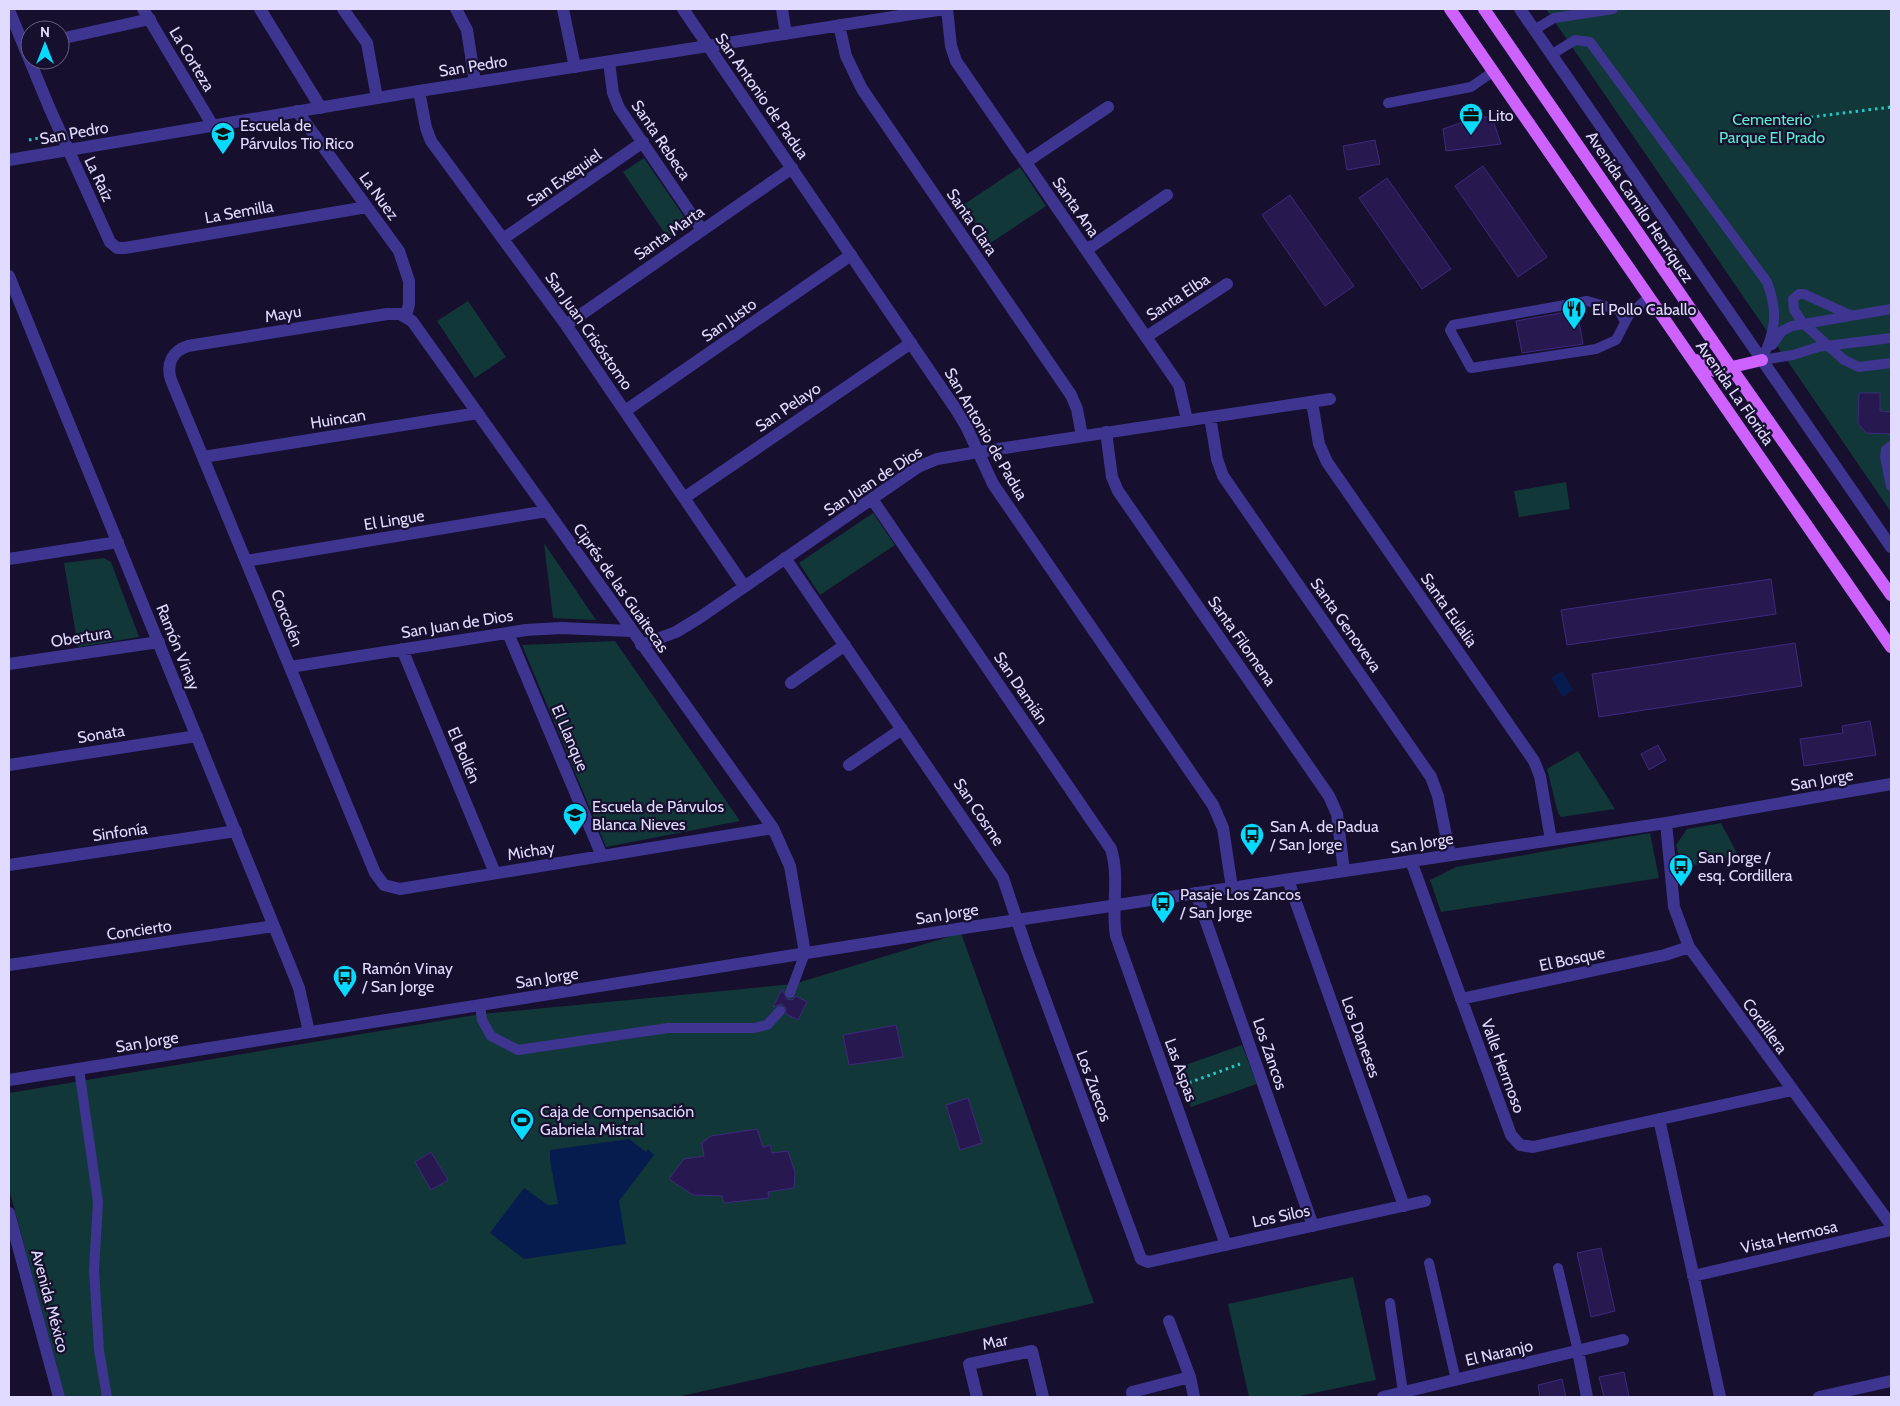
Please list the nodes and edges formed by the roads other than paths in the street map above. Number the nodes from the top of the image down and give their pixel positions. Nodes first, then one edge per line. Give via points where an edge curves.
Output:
1 (260, 9) edge
2 (343, 9) edge
3 (456, 9) edge
4 (563, 9) edge
5 (683, 9) edge
6 (782, 9) edge
7 (945, 9) edge
8 (1450, 9) edge
9 (1484, 9) edge
10 (1520, 9) edge
11 (1613, 9) edge
12 (9, 10) edge
13 (888, 13) edge
14 (147, 14) edge
15 (839, 25) junction
16 (1534, 30) junction
17 (20, 32) edge
18 (786, 34) junction
19 (70, 35) edge
20 (708, 46) junction
21 (1551, 55) junction
22 (609, 62) junction
23 (574, 67) junction
24 (36, 70) edge
25 (1494, 70) junction
26 (475, 82) junction
27 (419, 91) junction
28 (377, 98) junction
29 (1388, 103) dead end
30 (1108, 107) dead end
31 (320, 108) junction
32 (297, 111) junction
33 (213, 126) junction
34 (643, 142) junction
35 (68, 151) junction
36 (9, 160) edge
37 (1026, 162) junction
38 (792, 168) junction
39 (1167, 195) dead end
40 (367, 207) junction
41 (702, 230) junction
42 (503, 239) junction
43 (116, 248) joint
44 (1086, 250) junction
45 (851, 255) junction
46 (9, 276) edge
47 (1227, 284) dead end
48 (1649, 297) junction
49 (1891, 309) edge
50 (1850, 315) junction
51 (406, 316) junction
52 (1625, 322) junction
53 (1803, 323) junction
54 (566, 325) junction
55 (1146, 337) junction
56 (1891, 338) edge
57 (911, 343) junction
58 (1828, 347) junction
59 (1686, 352) junction
60 (171, 360) joint
61 (1762, 360) junction
62 (1891, 364) edge
63 (1732, 369) junction
64 (1330, 399) dead end
65 (1312, 402) junction
66 (625, 411) junction
67 (478, 414) junction
68 (1210, 417) junction
69 (1187, 420) junction
70 (1106, 432) junction
71 (1082, 436) junction
72 (1891, 446) edge
73 (978, 452) junction
74 (203, 457) junction
75 (1891, 486) edge
76 (684, 498) junction
77 (872, 499) junction
78 (547, 511) junction
79 (118, 542) junction
80 (1891, 547) edge
81 (9, 558) edge
82 (785, 558) junction
83 (246, 561) junction
84 (744, 586) junction
85 (1891, 595) edge
86 (631, 631) junction
87 (508, 633) junction
88 (159, 642) junction
89 (641, 645) junction
90 (845, 645) junction
91 (1891, 647) edge
92 (402, 649) junction
93 (9, 664) edge
94 (290, 667) junction
95 (791, 683) dead end
96 (902, 729) junction
97 (197, 736) junction
98 (9, 765) edge
99 (849, 765) dead end
100 (1891, 784) edge
101 (1666, 823) junction
102 (773, 828) junction
103 (236, 831) junction
104 (1551, 840) junction
105 (1450, 855) junction
106 (602, 856) junction
107 (1410, 861) junction
108 (9, 865) edge
109 (1344, 871) junction
110 (495, 873) junction
111 (1288, 880) junction
112 (384, 885) joint
113 (1232, 888) junction
114 (1196, 893) junction
115 (1116, 905) junction
116 (1016, 920) junction
117 (274, 926) junction
118 (1689, 947) junction
119 (805, 953) junction
120 (9, 965) edge
121 (790, 993) dead end
122 (1462, 1000) junction
123 (480, 1005) junction
124 (780, 1011) dead end
125 (309, 1032) junction
126 (79, 1069) junction
127 (9, 1080) edge
128 (1792, 1090) junction
129 (1659, 1119) junction
130 (1425, 1201) dead end
131 (1404, 1206) junction
132 (9, 1213) edge
133 (1891, 1225) edge
134 (1313, 1226) junction
135 (1891, 1230) edge
136 (1226, 1245) junction
137 (1143, 1261) joint
138 (1429, 1263) dead end
139 (1558, 1268) dead end
140 (1693, 1276) junction
141 (1390, 1303) dead end
142 (1170, 1321) dead end
143 (1623, 1340) dead end
144 (1578, 1351) junction
145 (1190, 1377) junction
146 (1456, 1380) junction
147 (1891, 1381) edge
148 (1403, 1392) junction
149 (1133, 1394) edge
150 (59, 1397) edge
151 (107, 1397) edge
152 (977, 1397) edge
153 (1043, 1397) edge
154 (1194, 1397) edge
155 (1383, 1397) edge
156 (1587, 1397) edge
157 (1720, 1397) edge
158 (1819, 1397) edge

1 - 31 street
2 - 28 street via 367,44
3 - 26 street via 467,30
4 - 23 street
5 - 20 street, San Antonio de Padua
6 - 18 street
7 - 13 street, San Pedro
7 - 37 street, Santa Ana via 956,61
8 - 25 main road, Avenida La Florida
9 - 63 main road, Avenida Camilo Henríquez
10 - 16 street, Avenida Camilo Henríquez
11 - 16 lane via 1554,18
12 - 17 street, La Raíz
13 - 15 street, San Pedro
14 - 19 street
14 - 33 street, La Corteza
15 - 18 street, San Pedro
15 - 71 street, Santa Clara via 846,56 862,90 1070,395 1077,409
16 - 21 street, Avenida Camilo Henríquez
18 - 20 street, San Pedro
20 - 22 street, San Pedro
20 - 38 street, San Antonio de Padua
21 - 61 street, Avenida Camilo Henríquez
21 - 61 lane via 1575,40 1590,42 1767,282 1775,302 1773,335
22 - 23 street, San Pedro
22 - 34 street, Santa Rebeca via 616,101
23 - 26 street, San Pedro
24 - 35 street, La Raíz
25 - 29 lane via 1471,86
25 - 48 main road, Avenida La Florida
26 - 27 street, San Pedro
27 - 28 street, San Pedro
27 - 42 street, San Juan Crisóstomo via 426,128 432,141
28 - 31 street, San Pedro
30 - 37 street
31 - 32 street, San Pedro
32 - 33 street, San Pedro
32 - 40 street, La Nuez
33 - 35 street, San Pedro
34 - 41 street, Santa Rebeca
34 - 42 street, San Exequiel
35 - 36 street, San Pedro
35 - 43 street, La Raíz via 110,242
37 - 44 street, Santa Ana
38 - 41 street, Santa Marta
38 - 45 street, San Antonio de Padua
39 - 44 street
40 - 43 street, La Semilla
40 - 51 street, La Nuez via 398,251 408,281
41 - 54 street, Santa Marta
42 - 54 street, San Juan Crisóstomo
44 - 55 street, Santa Ana
45 - 57 street, San Antonio de Padua
45 - 66 street, San Justo
46 - 79 street, Ramón Vinay
47 - 55 street, Santa Elba
48 - 52 lane
48 - 59 main road, Avenida La Florida
49 - 50 lane
50 - 53 lane
50 - 53 lane via 1799,294 1793,299 1794,310
51 - 60 street, Mayu via 387,314 188,346
51 - 67 street, Ciprés de las Guaitecas via 417,326
52 - 52 lane via 1616,340 1596,349 1482,368 1472,368 1450,330 1453,325 1587,301 1619,310
53 - 58 lane
53 - 61 lane via 1782,331
54 - 66 street, San Juan Crisóstomo
55 - 69 street, Santa Ana via 1178,385
56 - 58 lane
57 - 73 street, San Antonio de Padua via 956,408
57 - 76 street, San Pelayo
58 - 61 lane
58 - 62 lane via 1859,367
59 - 63 main road via 1715,371
59 - 91 main road, Avenida La Florida
60 - 74 street, Corcolén via 171,380
61 - 63 main road
61 - 80 street, Avenida Camilo Henríquez
63 - 85 main road, Avenida Camilo Henríquez
64 - 65 street, San Juan de Dios
65 - 68 street, San Juan de Dios
65 - 104 street, Santa Eulalia via 1319,444 1327,462 1534,761 1540,776
66 - 76 street, San Juan Crisóstomo
67 - 74 street, Huincan
67 - 78 street, Ciprés de las Guaitecas
68 - 69 street, San Juan de Dios
68 - 105 street, Santa Genoveva via 1223,476 1434,783
69 - 70 street, San Juan de Dios
70 - 71 street, San Juan de Dios
70 - 109 street, Santa Filomena via 1112,477 1118,491 1329,796 1337,814
71 - 73 street, San Juan de Dios
72 - 75 lane via 1885,457
73 - 77 street, San Juan de Dios via 924,464
73 - 113 street, San Antonio de Padua via 996,489 1213,805 1223,828
74 - 83 street, Corcolén
76 - 84 street, San Juan Crisóstomo
77 - 82 street, San Juan de Dios
77 - 115 street, San Damián via 1107,841 1114,864
78 - 83 street, El Lingue
78 - 86 street, Ciprés de las Guaitecas
79 - 81 street
79 - 88 street, Ramón Vinay
82 - 84 street, San Juan de Dios
82 - 90 street, San Cosme
83 - 94 street, Corcolén
84 - 89 street, San Juan de Dios via 687,625
86 - 87 street, San Juan de Dios via 561,628
86 - 89 street, Ciprés de las Guaitecas
87 - 92 street, San Juan de Dios
87 - 106 street, El Llanque
88 - 93 street, Obertura
88 - 97 street, Ramón Vinay
89 - 102 street, Ciprés de las Guaitecas
90 - 95 street
90 - 96 street, San Cosme
92 - 94 street, San Juan de Dios
92 - 110 street, El Bollén
94 - 112 street, Corcolén via 375,873
96 - 99 street
96 - 116 street, San Cosme via 1003,878
97 - 98 street, Sonata
97 - 103 street, Ramón Vinay
100 - 101 street, San Jorge
101 - 104 street, San Jorge
101 - 118 street, Cordillera via 1674,907
102 - 106 street, Michay
102 - 119 street, Ciprés de las Guaitecas via 790,866
103 - 108 street, Sinfonía
103 - 117 street, Ramón Vinay
104 - 105 street, San Jorge
105 - 107 street, San Jorge
106 - 110 street, Michay
107 - 109 street, San Jorge
107 - 122 street, Valle Hermoso
109 - 111 street, San Jorge
110 - 112 street, Michay via 400,889
111 - 113 street, San Jorge
111 - 131 street, Los Daneses
113 - 114 street, San Jorge
114 - 115 street, San Jorge
114 - 134 street, Los Zancos
115 - 116 street, San Jorge
115 - 136 street, Las Aspas via 1116,936
116 - 119 street, San Jorge
116 - 137 street, Los Zuecos
117 - 120 street, Concierto
117 - 125 street, Ramón Vinay via 299,988
118 - 122 street, El Bosque via 1666,955
118 - 128 street, Cordillera
119 - 121 lane
119 - 123 street, San Jorge
122 - 129 street, Valle Hermoso via 1511,1135 1520,1145 1533,1147
123 - 124 lane via 482,1020 491,1036 518,1050 668,1028 754,1028 767,1025
123 - 125 street, San Jorge
125 - 126 street, San Jorge
126 - 127 street, San Jorge
126 - 151 lane via 96,1178 98,1202 94,1270
128 - 129 street, Valle Hermoso
128 - 133 street, Cordillera
129 - 140 street
130 - 131 street, Los Silos
131 - 134 street, Los Silos
132 - 150 street, Avenida México
134 - 136 street, Los Silos
135 - 140 street, Vista Hermosa
136 - 137 street, Los Silos
138 - 146 lane
139 - 144 lane
140 - 157 street
141 - 148 lane
142 - 145 street
143 - 144 street, El Naranjo
144 - 146 street, El Naranjo
144 - 156 street
145 - 149 street
145 - 154 street
146 - 148 street, El Naranjo
147 - 158 street
148 - 155 street, El Naranjo
152 - 153 street, Mar via 969,1364 1032,1351

